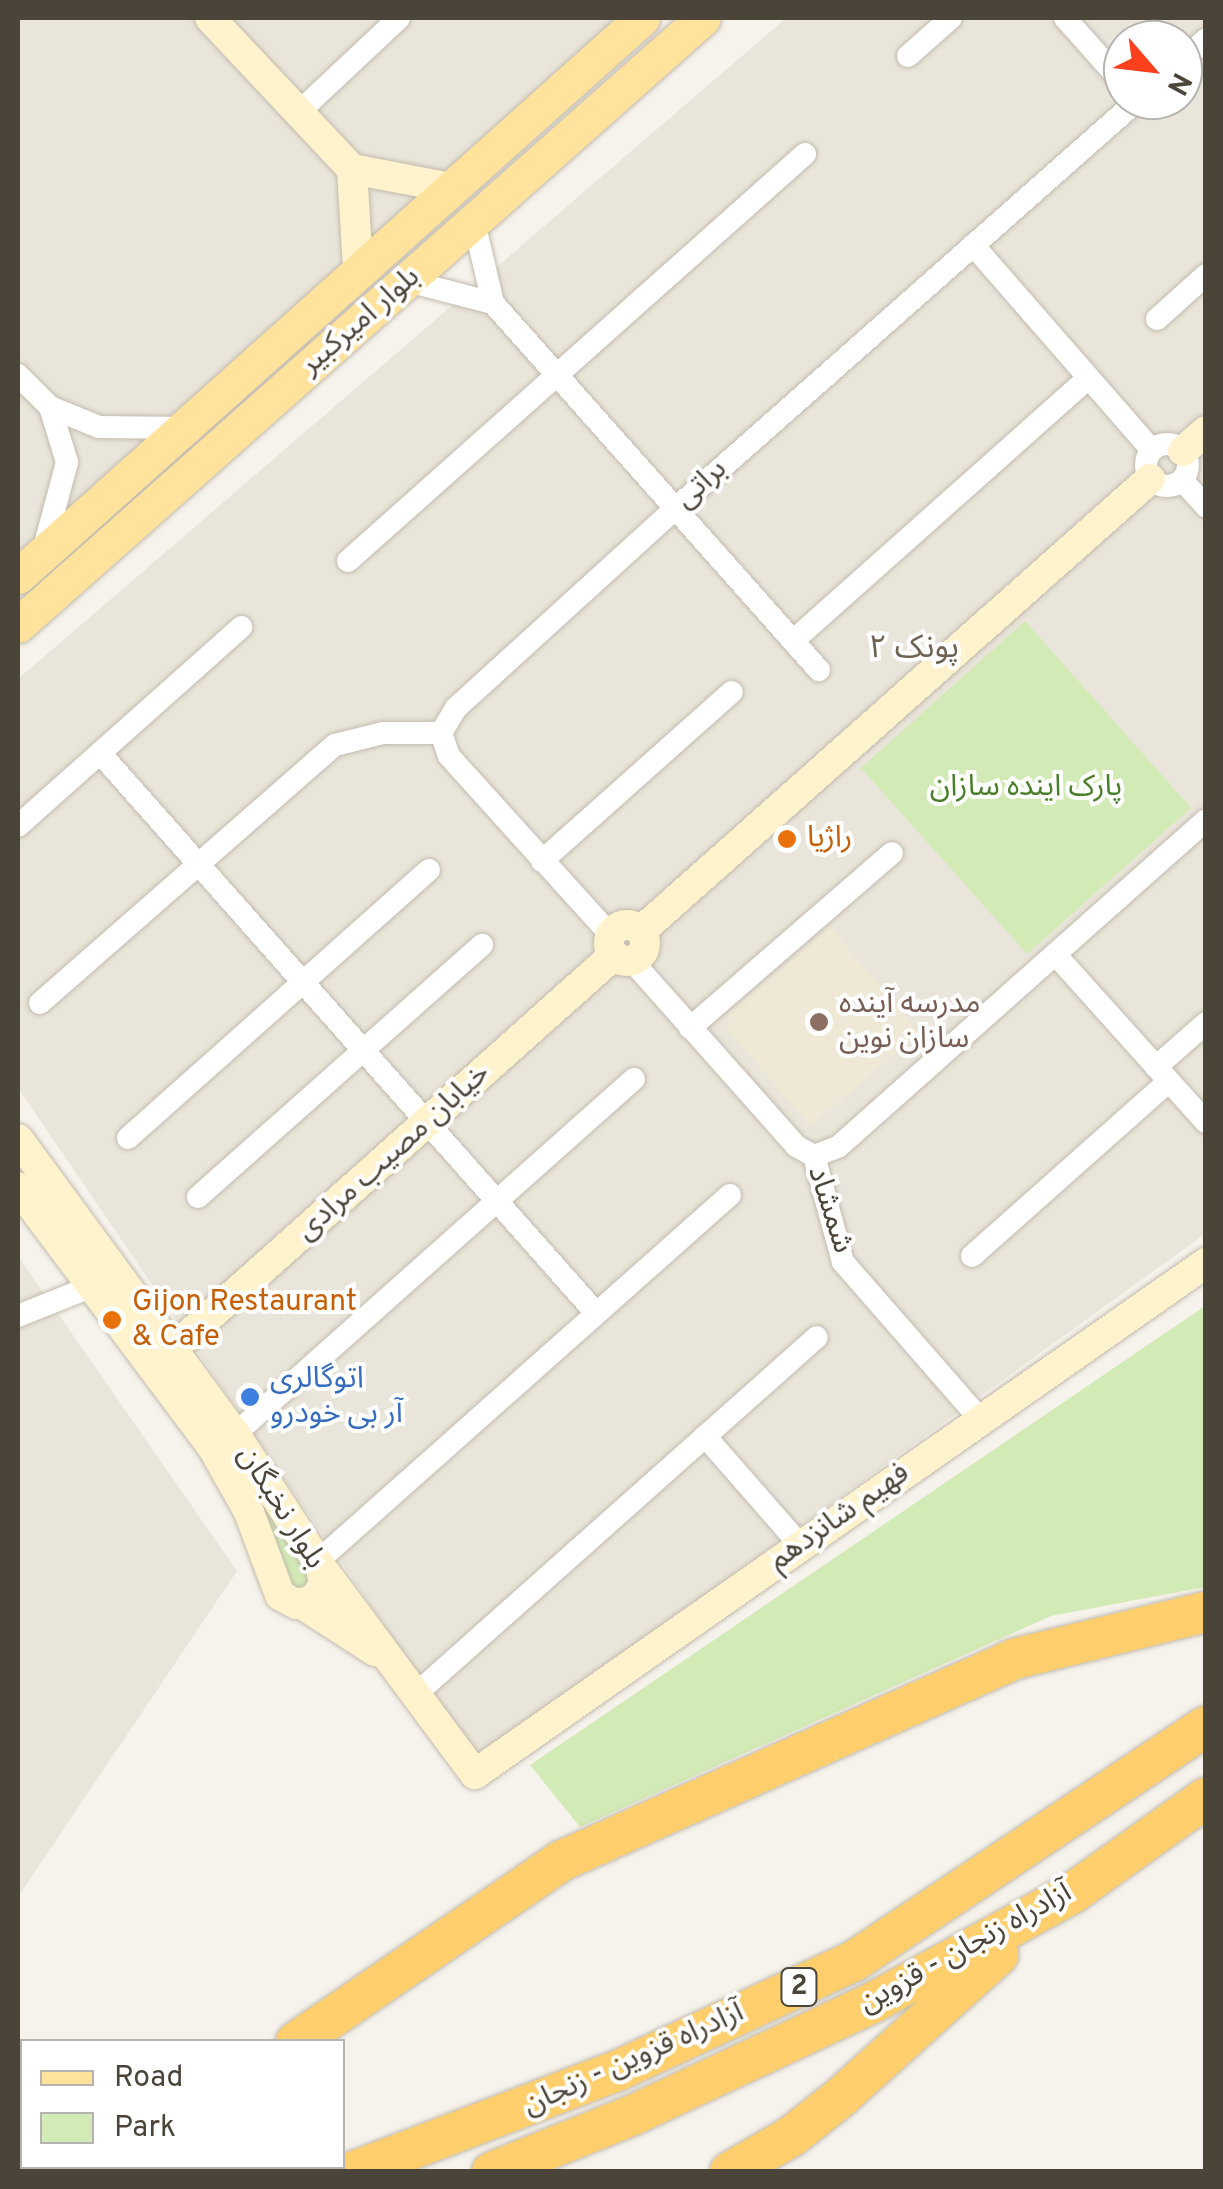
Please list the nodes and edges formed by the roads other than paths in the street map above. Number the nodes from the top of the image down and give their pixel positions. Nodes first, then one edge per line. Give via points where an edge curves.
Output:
1 (210, 18) edge
2 (399, 18) edge
3 (642, 18) edge
4 (703, 18) edge
5 (951, 18) edge
6 (1065, 18) edge
7 (908, 56) dead end
8 (1103, 61) edge
9 (299, 112) junction
10 (1115, 120) edge
11 (805, 154) dead end
12 (352, 169) junction
13 (452, 188) junction
14 (474, 222) junction
15 (973, 245) junction
16 (358, 268) junction
17 (1206, 276) edge
18 (408, 280) junction
19 (493, 303) junction
20 (1157, 318) dead end
21 (18, 375) edge
22 (556, 376) junction
23 (1088, 378) junction
24 (50, 407) junction
25 (185, 428) junction
26 (1190, 454) edge
27 (1151, 464) junction
28 (1206, 507) edge
29 (674, 508) junction
30 (348, 561) dead end
31 (30, 565) edge
32 (18, 625) edge
33 (242, 627) dead end
34 (792, 641) junction
35 (818, 670) dead end
36 (732, 692) dead end
37 (441, 733) junction
38 (100, 753) junction
39 (1206, 820) edge
40 (18, 826) edge
41 (892, 854) dead end
42 (542, 862) junction
43 (198, 864) junction
44 (430, 870) dead end
45 (482, 945) dead end
46 (619, 950) junction
47 (1055, 954) junction
48 (303, 982) junction
49 (40, 1003) dead end
50 (1206, 1023) edge
51 (690, 1028) junction
52 (363, 1050) junction
53 (1162, 1074) junction
54 (634, 1079) dead end
55 (1206, 1122) edge
56 (428, 1124) junction
57 (128, 1138) dead end
58 (18, 1139) edge
59 (814, 1156) junction
60 (18, 1187) edge
61 (730, 1194) dead end
62 (198, 1197) dead end
63 (496, 1201) junction
64 (972, 1256) dead end
65 (1206, 1264) edge
66 (92, 1286) junction
67 (596, 1314) junction
68 (18, 1316) edge
69 (817, 1337) dead end
70 (164, 1358) junction
71 (981, 1420) junction
72 (235, 1434) junction
73 (705, 1436) junction
74 (801, 1546) junction
75 (320, 1564) junction
76 (302, 1604) junction
77 (1206, 1612) edge
78 (398, 1667) junction
79 (417, 1693) junction
80 (1206, 1726) edge
81 (1206, 1798) edge
82 (1074, 1892) junction
83 (300, 2039) edge
84 (352, 2172) edge
85 (492, 2172) edge
86 (730, 2172) edge

1 - 9 street
2 - 9 street
3 - 13 main road, بلوار امیرکبیر
4 - 14 main road, بلوار امیرکبیر
5 - 7 street
6 - 8 street
9 - 12 street
10 - 15 street, براتی
11 - 22 street
12 - 13 street
12 - 16 street
13 - 16 main road, بلوار امیرکبیر
14 - 18 main road, بلوار امیرکبیر
14 - 19 street
15 - 23 street
15 - 29 street, براتی
16 - 25 main road, بلوار امیرکبیر
17 - 20 street
18 - 19 street
18 - 32 main road, بلوار امیرکبیر
19 - 22 street
21 - 24 street
22 - 29 street
22 - 30 street
23 - 27 street
23 - 34 street
24 - 25 street via 99,427
24 - 31 street via 67,462
25 - 31 main road, بلوار امیرکبیر
26 - 27 street via 1168,444
26 - 27 street via 1166,487
26 - 28 street
27 - 46 street via 642,931 644,952
29 - 34 street
29 - 37 street, براتی via 456,708
33 - 38 street
34 - 35 street
36 - 42 street
37 - 42 street, شمشاد via 449,756
37 - 43 street via 383,733 335,745
38 - 40 street
38 - 43 street
39 - 47 street
41 - 51 street
42 - 46 street, شمشاد
43 - 48 street
43 - 49 street
44 - 48 street
45 - 52 street
46 - 51 street, شمشاد
46 - 56 street, خیابان مصیب مرادی
47 - 53 street
47 - 59 street via 838,1147
48 - 52 street
48 - 57 street
50 - 53 street
51 - 59 street, شمشاد via 796,1146
52 - 56 street
52 - 62 street
53 - 55 street
53 - 64 street
54 - 63 street
56 - 63 street
56 - 70 street, خیابان مصیب مرادی
58 - 70 street, بلوار نخبگان
59 - 71 street, شمشاد via 843,1262
60 - 66 street, بلوار نخبگان
61 - 67 street
63 - 67 street
63 - 72 street
65 - 71 street, فهیم شانزدهم
66 - 68 street
66 - 70 street, بلوار نخبگان
67 - 75 street
69 - 73 street
70 - 72 street, بلوار نخبگان
70 - 76 street, بلوار نخبگان via 248,1512 276,1590
71 - 74 street, فهیم شانزدهم
72 - 75 street, بلوار نخبگان
73 - 74 street
73 - 79 street
74 - 79 street, فهیم شانزدهم via 475,1774
75 - 76 street, بلوار نخبگان via 322,1590
75 - 78 street
76 - 78 street
77 - 83 highway via 1014,1660 561,1860
78 - 79 street
80 - 84 highway, آزادراه قزوین - زنجان / 2 via 854,1961 617,2071
81 - 82 highway, آزادراه زنجان - قزوین / 2
82 - 85 highway, آزادراه زنجان - قزوین / 2 via 876,2001 632,2116
82 - 86 highway via 935,2007 841,2098

